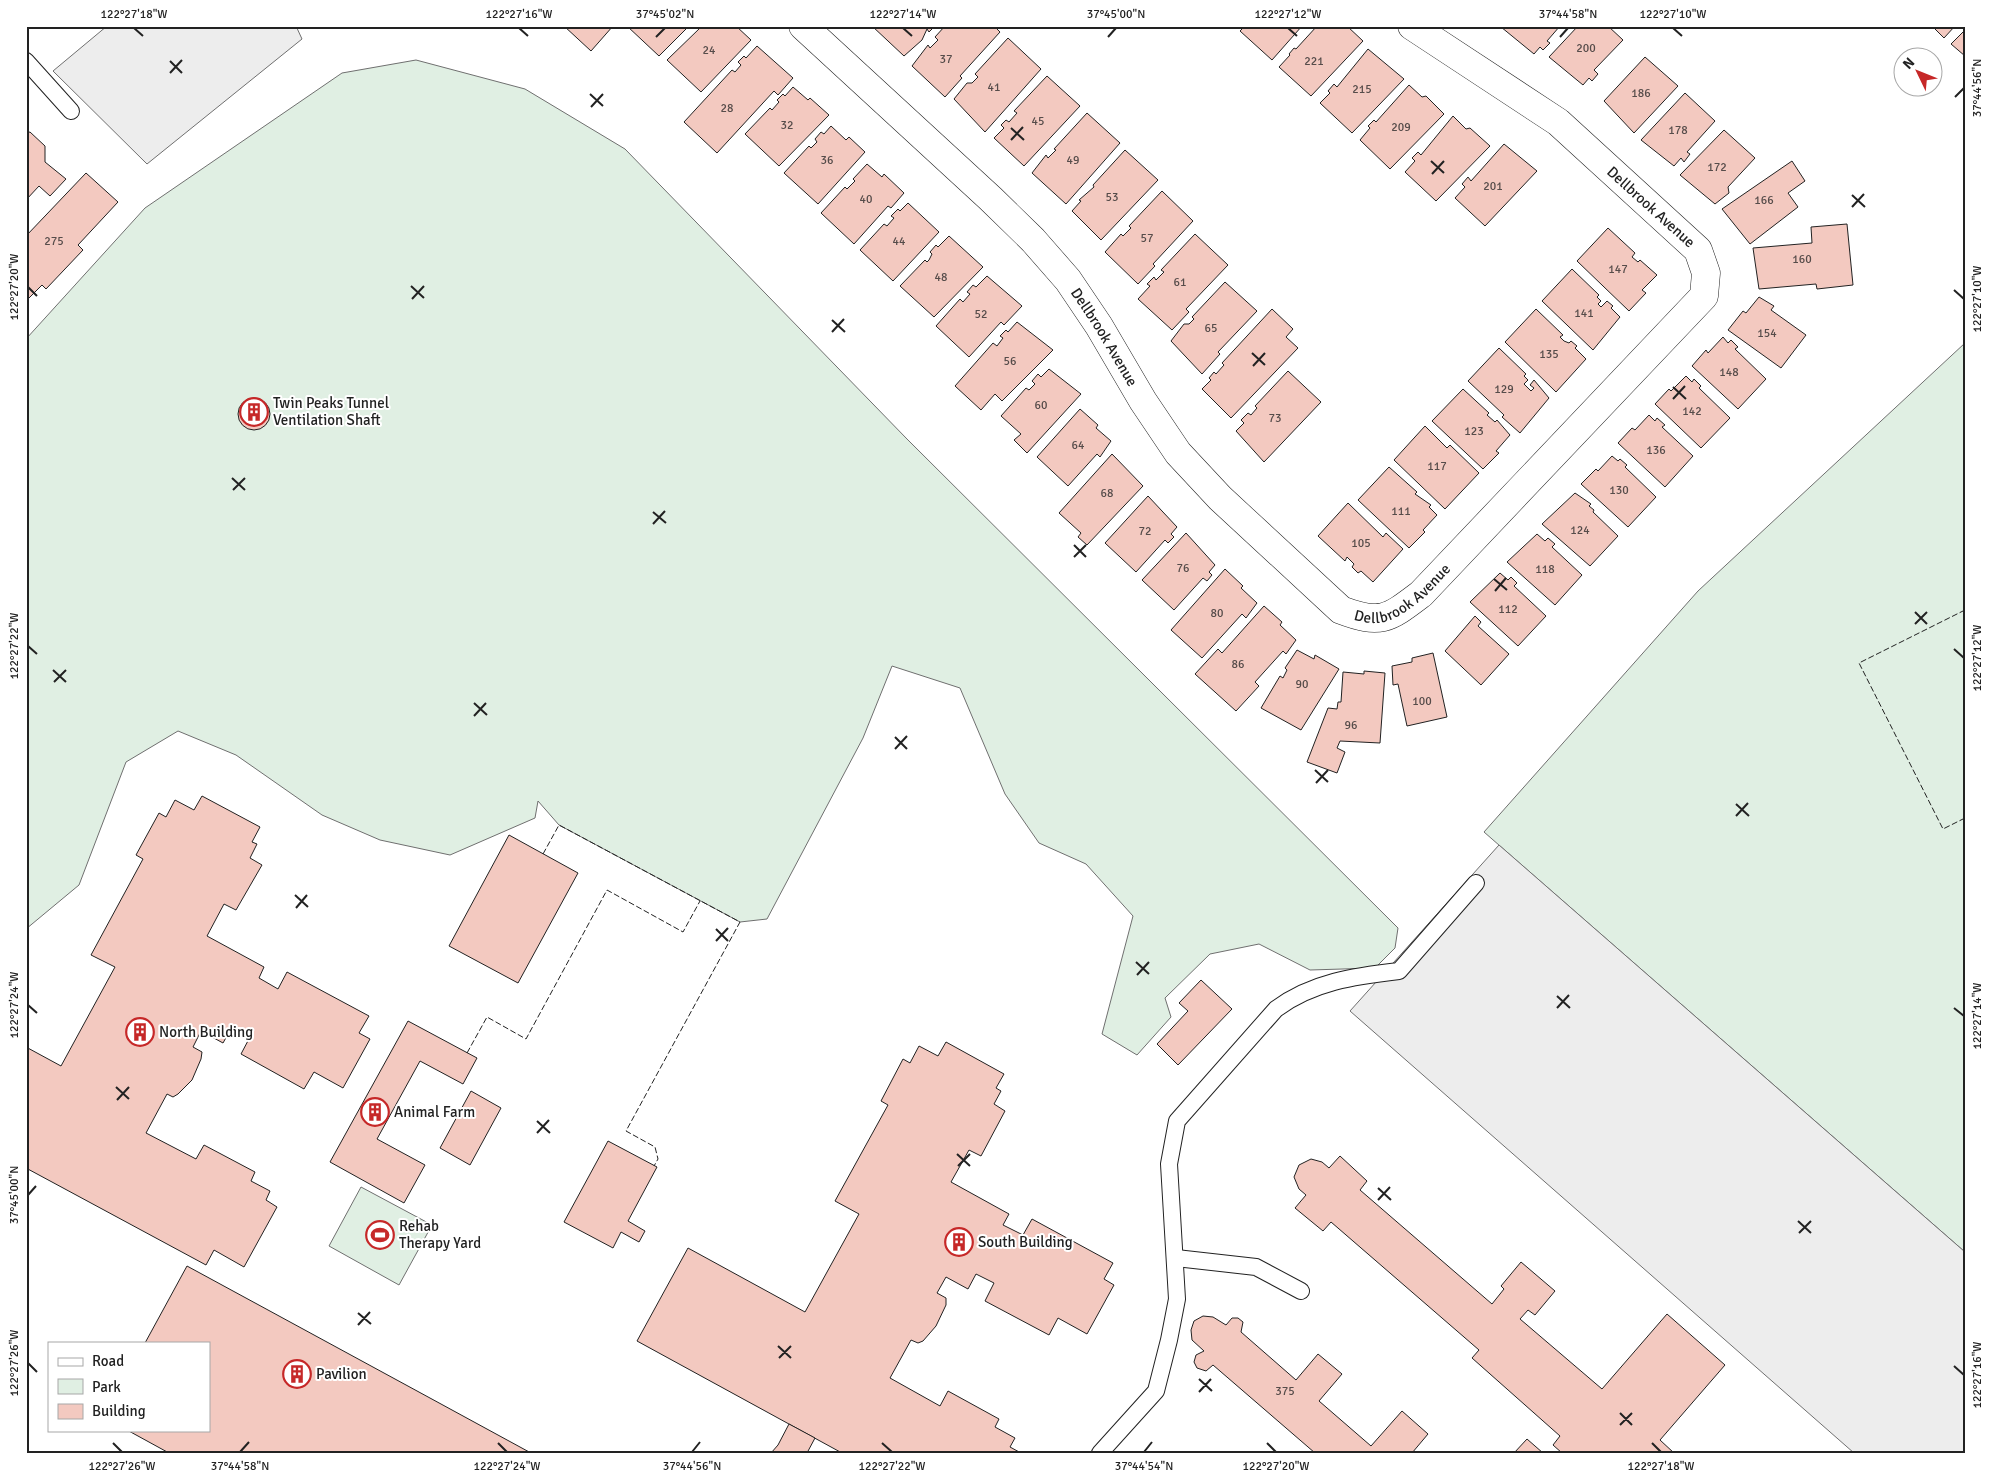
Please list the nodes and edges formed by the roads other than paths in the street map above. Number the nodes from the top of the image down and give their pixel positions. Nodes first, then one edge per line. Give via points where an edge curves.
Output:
1 (803, 26) edge
2 (1412, 26) edge
3 (26, 61) edge
4 (71, 111) dead end
5 (1476, 883) dead end
6 (1176, 1258) junction
7 (1301, 1291) dead end
8 (1100, 1453) edge

1 - 2 street, Dellbrook Avenue via 1033,240 1068,280 1178,453 1220,498 1335,606 1367,620 1394,614 1421,594 1704,296 1706,273 1698,250 1558,122
3 - 4 lane
5 - 6 lane via 1399,971 1352,976 1293,996 1276,1009 1177,1121 1169,1164
6 - 7 lane via 1256,1267
6 - 8 lane via 1177,1299 1156,1391

